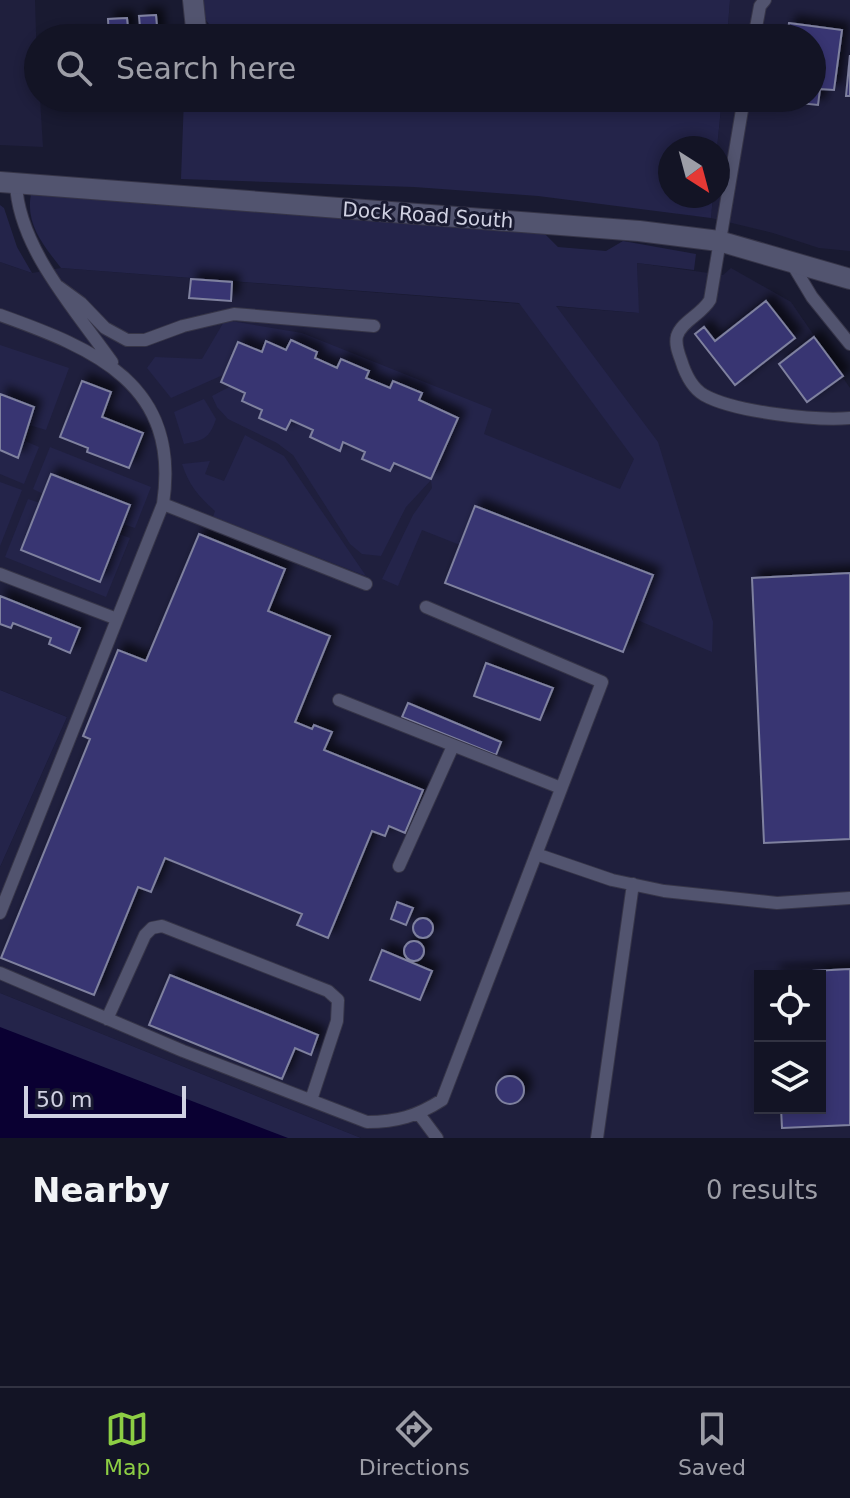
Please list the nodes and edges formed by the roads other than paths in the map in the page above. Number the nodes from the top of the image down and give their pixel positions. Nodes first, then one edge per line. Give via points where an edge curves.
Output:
1 (193, 0) edge
2 (765, 0) edge
3 (196, 24) edge
4 (757, 24) edge
5 (742, 112) edge
6 (8, 183) edge
7 (719, 241) junction
8 (791, 262) junction
9 (850, 279) edge
10 (59, 287) junction
11 (0, 315) edge
12 (374, 326) dead end
13 (850, 344) edge
14 (116, 367) junction
15 (850, 418) edge
16 (163, 504) junction
17 (0, 574) edge
18 (366, 584) dead end
19 (426, 607) dead end
20 (117, 619) junction
21 (339, 700) dead end
22 (453, 746) junction
23 (561, 788) junction
24 (536, 854) junction
25 (399, 866) dead end
26 (633, 884) junction
27 (850, 898) edge
28 (0, 913) edge
29 (0, 973) edge
30 (107, 1019) junction
31 (311, 1100) junction
32 (419, 1114) junction
33 (437, 1138) edge
34 (597, 1138) edge

1 - 3 street
2 - 4 lane
5 - 7 lane
6 - 7 street, Dock Road South
6 - 10 lane via 23,225
7 - 8 street, Dock Road South
7 - 15 lane via 710,300 683,326 676,344 693,386 736,407 827,420
8 - 9 street, Dock Road South
8 - 13 lane
10 - 12 lane via 105,328 127,340 145,340 234,314
10 - 14 lane
11 - 14 lane via 62,337
14 - 16 lane via 142,396 157,424 168,475
16 - 18 lane
16 - 20 lane
17 - 20 lane
19 - 23 lane via 602,682
20 - 28 lane
21 - 22 lane
22 - 23 lane
22 - 25 lane
23 - 24 lane
24 - 26 lane
24 - 32 lane via 442,1100
26 - 27 lane via 777,903
26 - 34 lane
29 - 30 lane
30 - 31 lane
30 - 31 lane via 145,935 162,926 328,991 338,1000 339,1011
31 - 32 lane via 367,1122
32 - 33 lane

